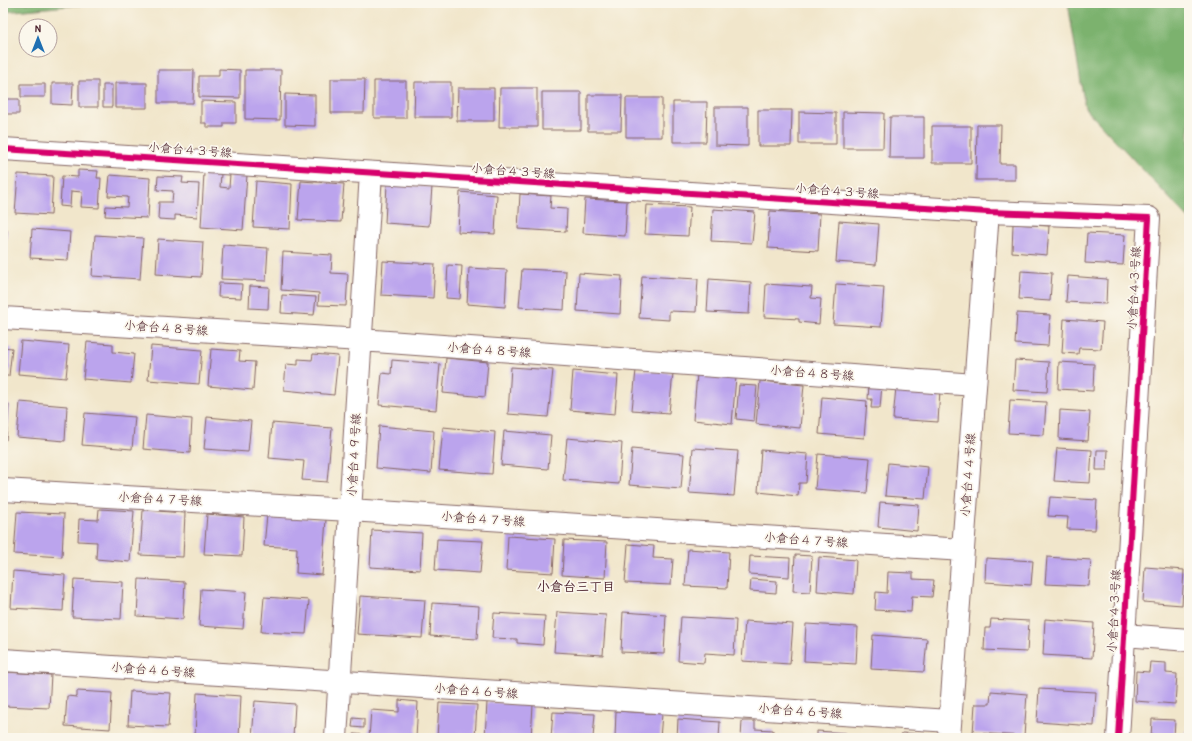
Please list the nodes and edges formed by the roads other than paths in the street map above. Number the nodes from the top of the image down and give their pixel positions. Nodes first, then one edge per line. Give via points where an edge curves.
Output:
1 (3, 149) edge
2 (371, 173) junction
3 (988, 212) junction
4 (3, 318) edge
5 (361, 340) junction
6 (975, 385) junction
7 (3, 490) edge
8 (350, 510) junction
9 (963, 550) junction
10 (1124, 636) junction
11 (1189, 640) edge
12 (3, 660) edge
13 (339, 682) junction
14 (949, 729) edge
15 (336, 738) edge
16 (1118, 738) edge

1 - 2 street, 小倉台４３号線
2 - 3 street, 小倉台４３号線
2 - 5 street, 小倉台４９号線
3 - 6 street, 小倉台４４号線
3 - 10 street, 小倉台４３号線 via 1149,218
4 - 5 street, 小倉台４８号線
5 - 6 street, 小倉台４８号線
5 - 8 street, 小倉台４９号線
6 - 9 street, 小倉台４４号線
7 - 8 street, 小倉台４７号線
8 - 9 street, 小倉台４７号線
8 - 13 street, 小倉台４９号線
9 - 14 street, 小倉台４４号線
10 - 11 street
10 - 16 street, 小倉台４３号線
12 - 13 street, 小倉台４６号線
13 - 14 street, 小倉台４６号線
13 - 15 street, 小倉台４９号線

